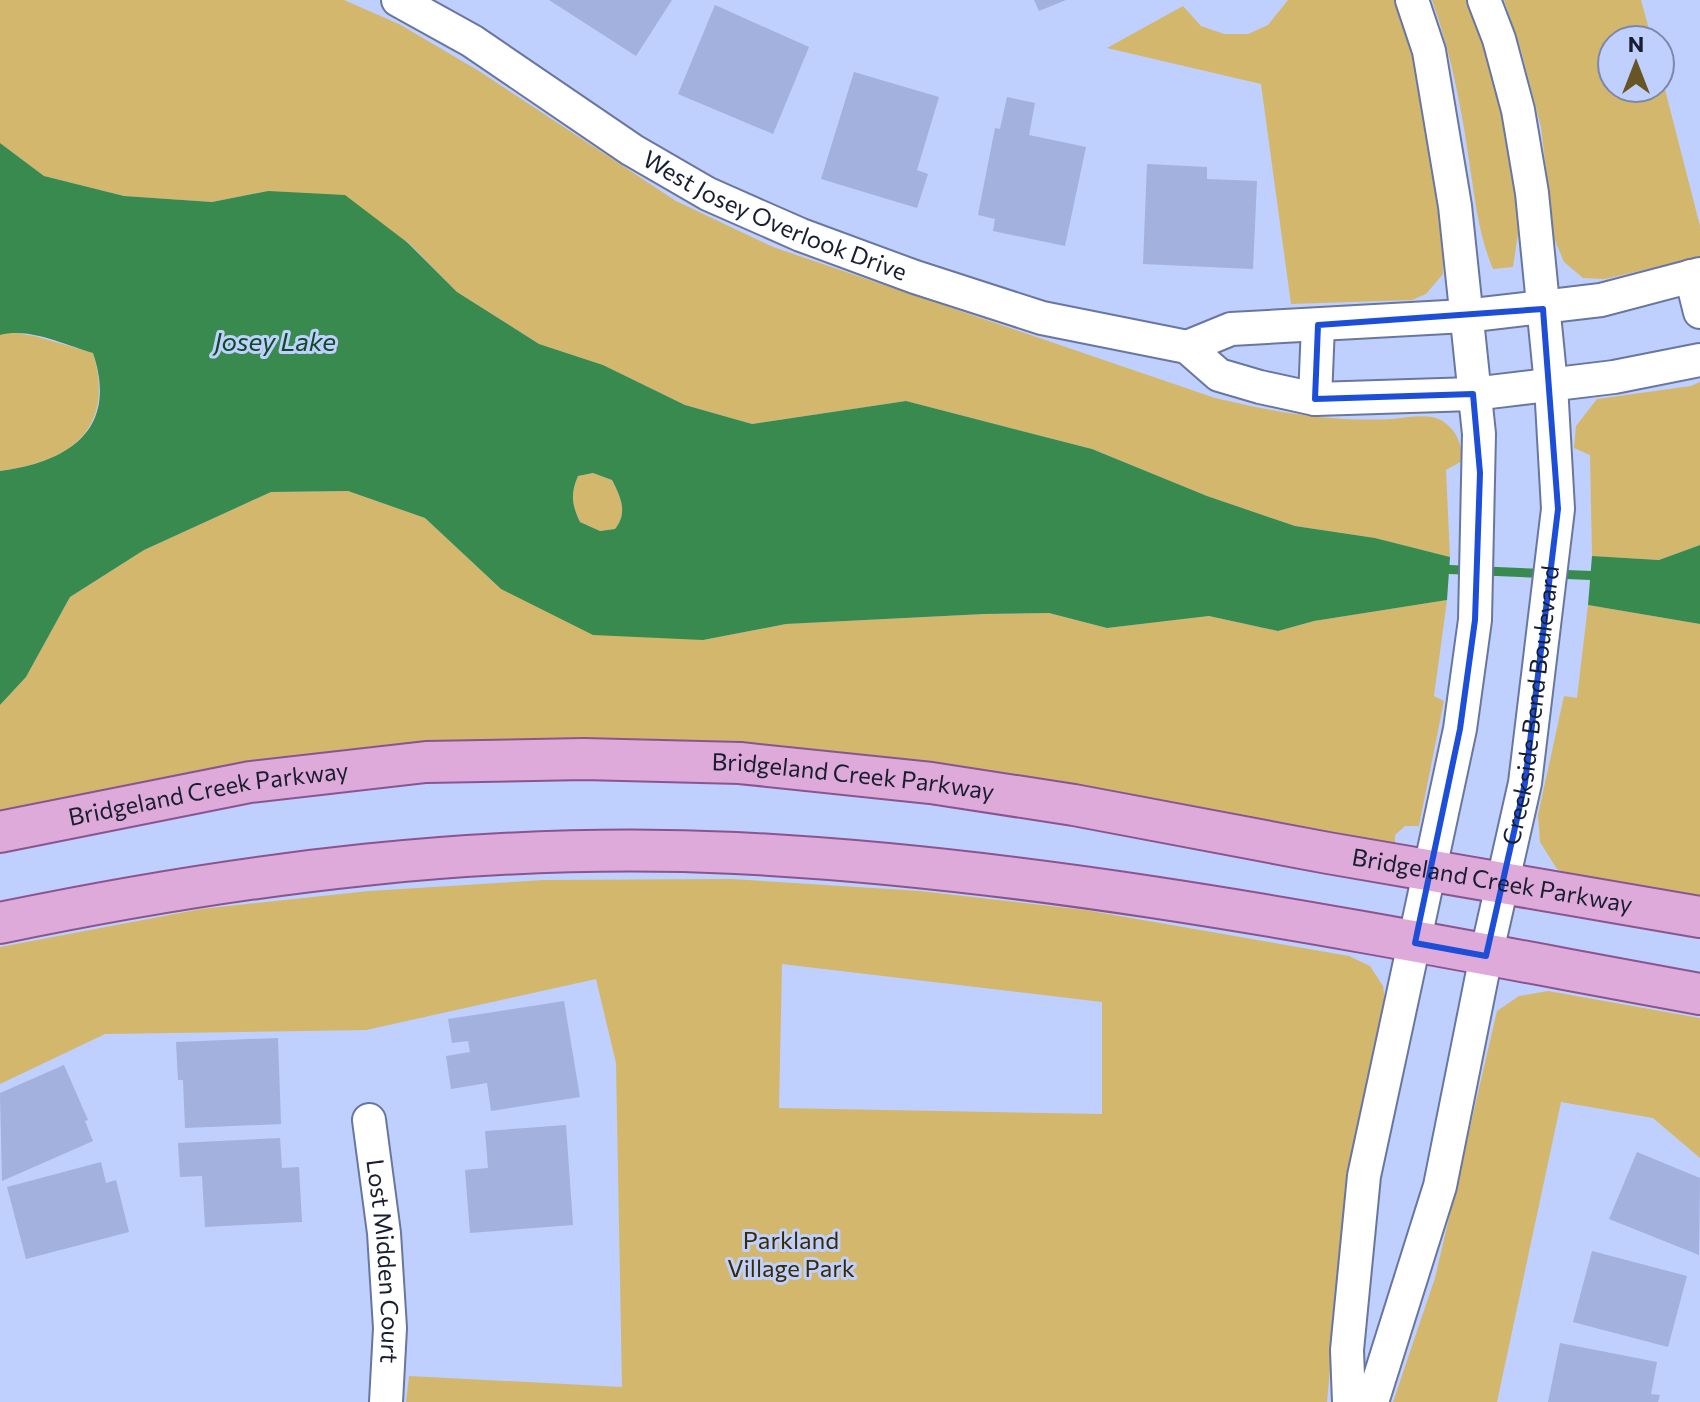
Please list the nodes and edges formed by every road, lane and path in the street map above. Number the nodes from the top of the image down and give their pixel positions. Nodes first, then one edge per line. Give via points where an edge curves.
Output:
1 (398, 0) edge
2 (1412, 0) edge
3 (1484, 0) edge
4 (1696, 275) edge
5 (1543, 309) junction
6 (1700, 312) edge
7 (1465, 316) junction
8 (1318, 325) junction
9 (1187, 347) junction
10 (1700, 360) edge
11 (1551, 385) junction
12 (1473, 394) junction
13 (1315, 399) junction
14 (0, 832) edge
15 (1429, 870) junction
16 (1504, 883) junction
17 (1700, 917) edge
18 (0, 923) edge
19 (1415, 943) junction
20 (1486, 956) junction
21 (1700, 994) edge
22 (369, 1120) dead end
23 (386, 1402) edge
24 (1349, 1402) edge
25 (1372, 1402) edge

1 - 9 street, West Josey Overlook Drive via 472,41 632,150 708,194 801,235 1042,318
2 - 7 street via 1429,51 1455,206
3 - 5 street, Creekside Bend Boulevard via 1518,110
4 - 5 street
4 - 6 street
5 - 7 street
5 - 11 street, Creekside Bend Boulevard
7 - 8 street
7 - 12 street
8 - 9 street via 1231,329
8 - 13 street
9 - 13 street, West Josey Overlook Drive via 1219,375
10 - 11 street, West Josey Overlook Drive
11 - 12 street, West Josey Overlook Drive
11 - 16 street, Creekside Bend Boulevard via 1558,509 1525,783
12 - 13 street, West Josey Overlook Drive
12 - 15 street via 1480,473 1475,620 1460,729
14 - 15 main road, Bridgeland Creek Parkway via 250,782 426,762 740,763 1074,805
15 - 16 main road, Bridgeland Creek Parkway
15 - 19 street
16 - 17 main road, Bridgeland Creek Parkway
16 - 20 street, Creekside Bend Boulevard
18 - 19 main road via 296,872 586,851 734,853 920,866 1088,887
19 - 20 main road
19 - 24 street via 1364,1176 1347,1350
20 - 21 main road
20 - 25 street, Creekside Bend Boulevard via 1440,1186
22 - 23 street, Lost Midden Court via 390,1328

